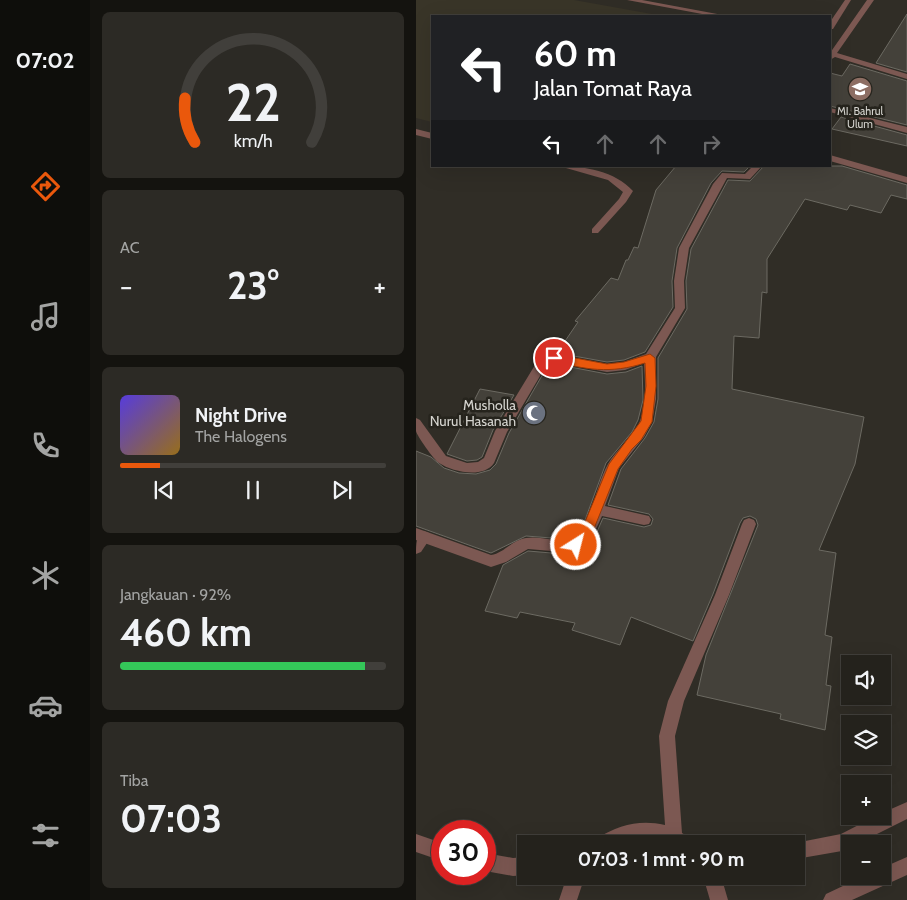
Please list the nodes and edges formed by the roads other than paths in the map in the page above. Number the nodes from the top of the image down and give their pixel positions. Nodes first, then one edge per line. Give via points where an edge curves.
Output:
1 (630, 0) edge
2 (848, 0) edge
3 (871, 0) edge
4 (720, 15) edge
5 (831, 26) edge
6 (831, 56) edge
7 (907, 77) edge
8 (831, 110) edge
9 (907, 130) edge
10 (416, 132) edge
11 (431, 136) edge
12 (831, 158) edge
13 (567, 167) edge
14 (757, 167) edge
15 (907, 180) edge
16 (595, 231) dead end
17 (650, 358) junction
18 (416, 424) edge
19 (596, 510) junction
20 (644, 520) dead end
21 (749, 524) dead end
22 (419, 540) edge
23 (907, 810) edge
24 (619, 835) edge
25 (665, 835) edge
26 (678, 835) edge
27 (416, 843) edge
28 (431, 848) edge
29 (805, 848) edge
30 (496, 864) edge
31 (907, 866) edge
32 (517, 867) edge
33 (573, 885) edge
34 (715, 885) edge
35 (568, 900) edge
36 (719, 900) edge
37 (832, 900) edge

1 - 4 street
2 - 5 street
3 - 6 street
6 - 7 street
8 - 9 street
10 - 11 street
12 - 15 street
13 - 16 street via 612,178 628,191
14 - 17 street via 747,177 725,175 718,184 684,248 679,281 680,308
17 - 18 street via 607,368 549,359 539,368 501,431 490,460 478,467 467,468 442,459
17 - 19 street via 651,386 646,422 613,467
19 - 20 street
19 - 22 street via 580,544 523,543 495,561
21 - 26 street via 676,701 667,736
23 - 29 street via 842,842
24 - 25 street via 633,830
27 - 28 street
30 - 32 street
31 - 37 street
33 - 35 street
34 - 36 street

